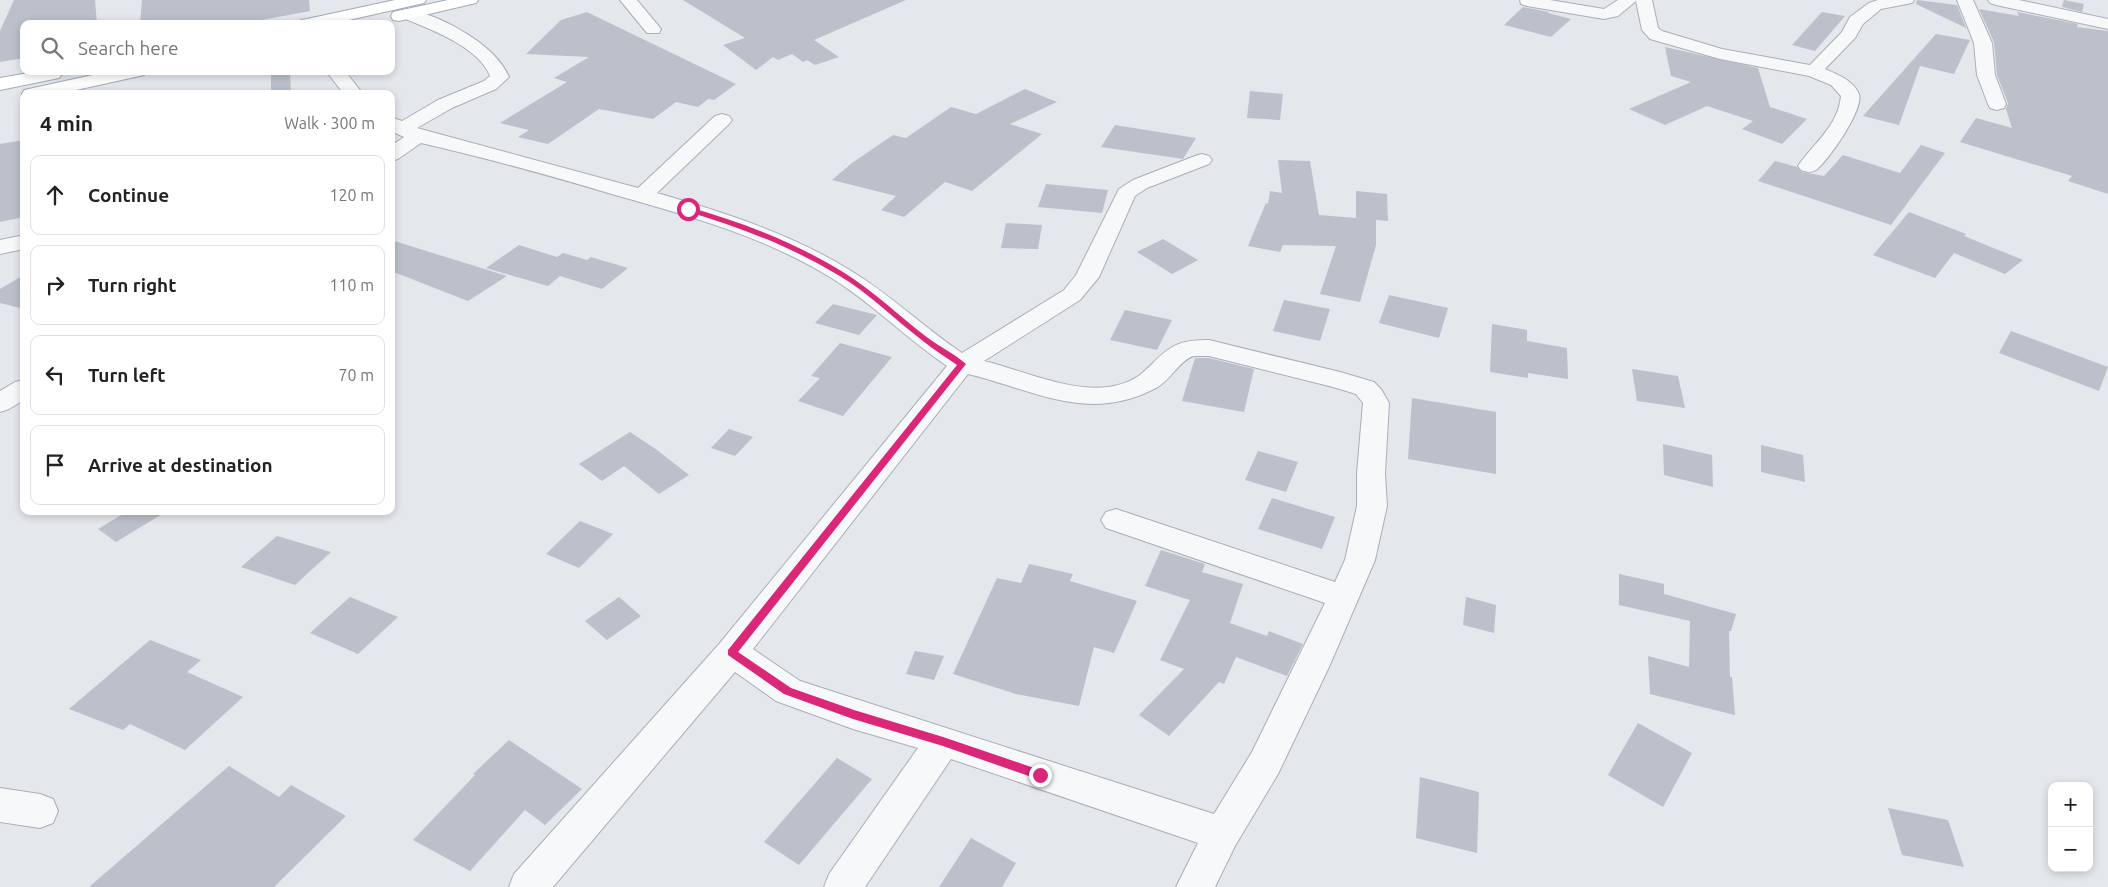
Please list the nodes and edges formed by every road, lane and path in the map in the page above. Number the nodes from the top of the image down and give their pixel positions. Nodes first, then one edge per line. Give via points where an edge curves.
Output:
1 (470, 0) edge
2 (628, 0) edge
3 (1629, 0) edge
4 (1644, 0) edge
5 (1906, 0) edge
6 (1965, 0) edge
7 (1996, 0) edge
8 (1527, 1) dead end
9 (414, 7) edge
10 (2100, 18) edge
11 (333, 20) edge
12 (377, 20) edge
13 (653, 29) dead end
14 (1814, 72) junction
15 (46, 75) edge
16 (120, 75) edge
17 (338, 75) edge
18 (0, 84) edge
19 (51, 90) edge
20 (351, 90) edge
21 (20, 96) edge
22 (0, 100) edge
23 (1997, 104) dead end
24 (722, 120) dead end
25 (405, 129) edge
26 (395, 148) edge
27 (1202, 160) dead end
28 (1808, 166) dead end
29 (642, 196) junction
30 (20, 243) edge
31 (0, 247) edge
32 (962, 364) junction
33 (20, 390) edge
34 (0, 403) edge
35 (1116, 520) dead end
36 (1344, 597) junction
37 (732, 652) junction
38 (943, 741) junction
39 (0, 805) edge
40 (40, 811) dead end
41 (1222, 834) junction
42 (528, 887) edge
43 (842, 887) edge
44 (1195, 887) edge

1 - 9 main road
2 - 13 street
3 - 8 street via 1604,14
4 - 14 street via 1650,30 1656,36 1720,54
5 - 14 street via 1875,6 1856,21 1849,34
6 - 23 street via 1983,43 1986,75
7 - 10 street
9 - 11 main road
9 - 12 main road
9 - 25 street via 475,48 499,69 500,77 490,85 445,104
14 - 28 street via 1837,81 1850,95 1850,104 1836,132
15 - 18 main road
16 - 19 main road
17 - 20 street
21 - 22 main road
24 - 29 street
25 - 26 street
25 - 29 street
27 - 32 street via 1140,184 1126,193 1087,277 1072,295
29 - 32 street via 733,223 817,261 841,274
30 - 31 street
32 - 36 street via 1047,390 1089,396 1121,393 1149,381 1178,353 1190,348 1209,348 1365,388 1376,403 1372,506 1360,560
32 - 37 street
33 - 34 street
35 - 36 street
36 - 41 street via 1265,763
37 - 38 street via 788,691
37 - 42 street
38 - 41 street
38 - 43 street
39 - 40 street
41 - 44 street

